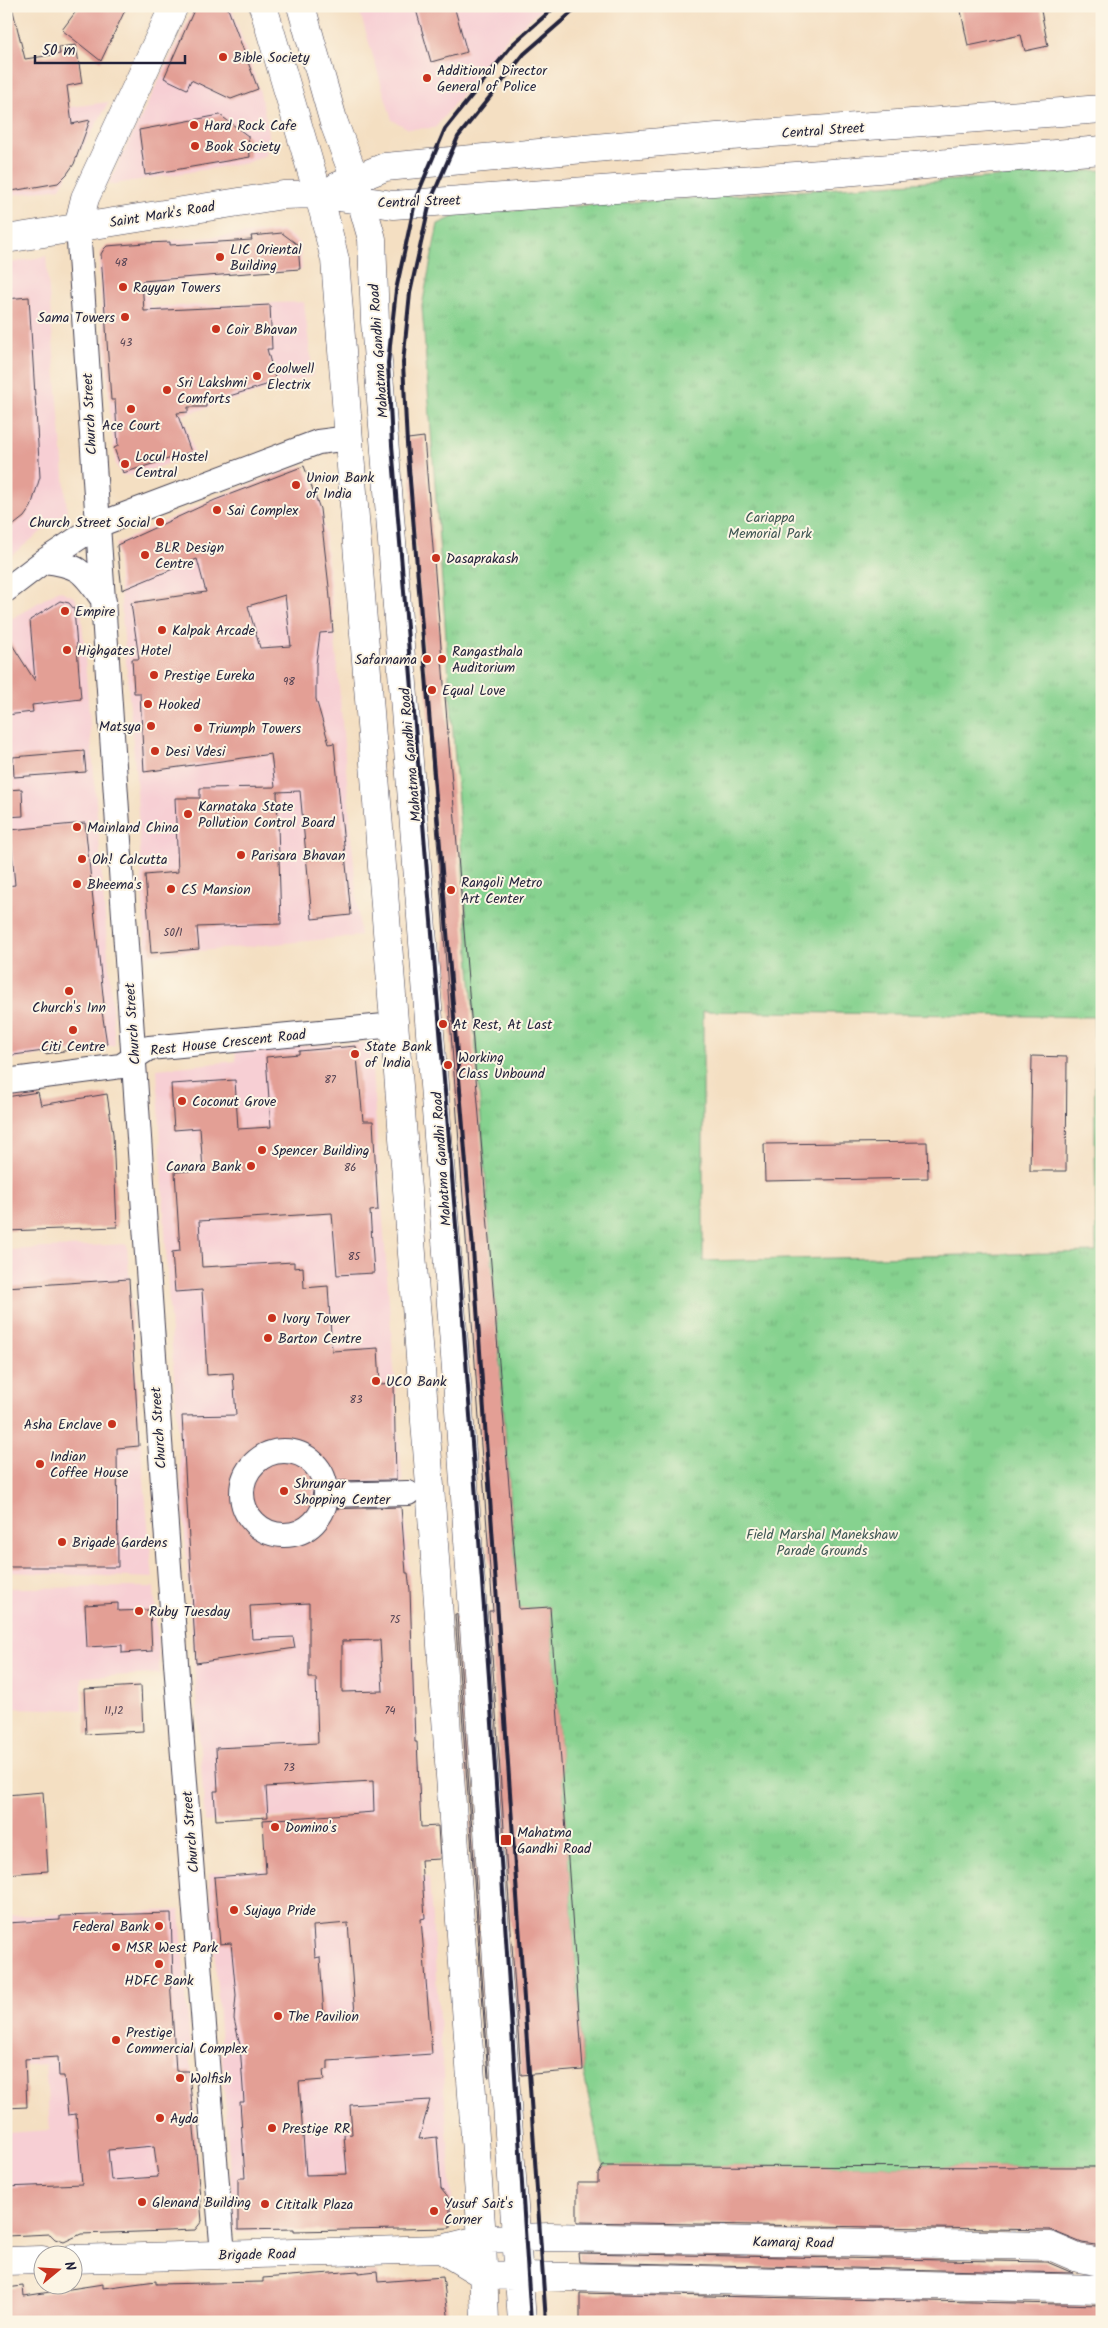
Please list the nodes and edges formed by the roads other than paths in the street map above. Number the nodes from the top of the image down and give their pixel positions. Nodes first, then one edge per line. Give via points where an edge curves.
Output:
1 (174, 6) edge
2 (263, 6) edge
3 (302, 6) edge
4 (1102, 109) edge
5 (792, 132) junction
6 (1102, 150) edge
7 (796, 176) junction
8 (358, 190) junction
9 (318, 194) junction
10 (78, 227) junction
11 (6, 239) edge
12 (349, 438) junction
13 (98, 525) junction
14 (44, 561) junction
15 (6, 590) edge
16 (104, 601) junction
17 (395, 1025) junction
18 (134, 1058) junction
19 (6, 1082) edge
20 (408, 1493) dead end
21 (326, 1495) dead end
22 (517, 2238) junction
23 (482, 2239) junction
24 (799, 2242) junction
25 (441, 2249) junction
26 (223, 2254) junction
27 (82, 2259) edge
28 (32, 2261) edge
29 (6, 2262) edge
30 (1102, 2262) edge
31 (484, 2275) junction
32 (518, 2276) junction
33 (798, 2282) junction
34 (1102, 2289) edge
35 (485, 2322) edge
36 (522, 2322) edge

1 - 10 main road via 85,198
2 - 9 main road
3 - 8 main road, Mahatma Gandhi Road via 334,123
4 - 5 main road, Central Street
5 - 7 main road
5 - 8 main road, Central Street via 385,167
6 - 7 main road, Central Street
7 - 8 main road, Central Street via 393,205
8 - 9 main road, Central Street
8 - 22 main road, Mahatma Gandhi Road via 372,239 375,322 430,1008
9 - 10 main road, Saint Mark's Road via 283,195
9 - 12 main road via 335,260
10 - 11 main road, Saint Mark's Road
10 - 13 street, Church Street
12 - 13 street via 318,442
12 - 17 main road
13 - 14 street
13 - 16 street, Church Street
14 - 15 street
14 - 16 street via 77,568
16 - 18 street, Church Street
17 - 18 street, Rest House Crescent Road via 149,1048
17 - 23 main road
18 - 19 street, Rest House Crescent Road via 121,1066
18 - 26 street, Church Street via 164,1517
20 - 21 street
22 - 23 main road, Kamaraj Road
22 - 24 main road, Kamaraj Road
22 - 32 main road, Mahatma Gandhi Road
23 - 25 main road, Brigade Road
23 - 31 main road
24 - 30 main road, Kamaraj Road via 1050,2246 1078,2258
24 - 33 main road
25 - 26 main road, Brigade Road
25 - 31 main road
26 - 27 main road, Brigade Road
28 - 29 main road
31 - 32 main road
31 - 35 main road
32 - 33 main road
32 - 36 main road, Mahatma Gandhi Road
33 - 34 main road

